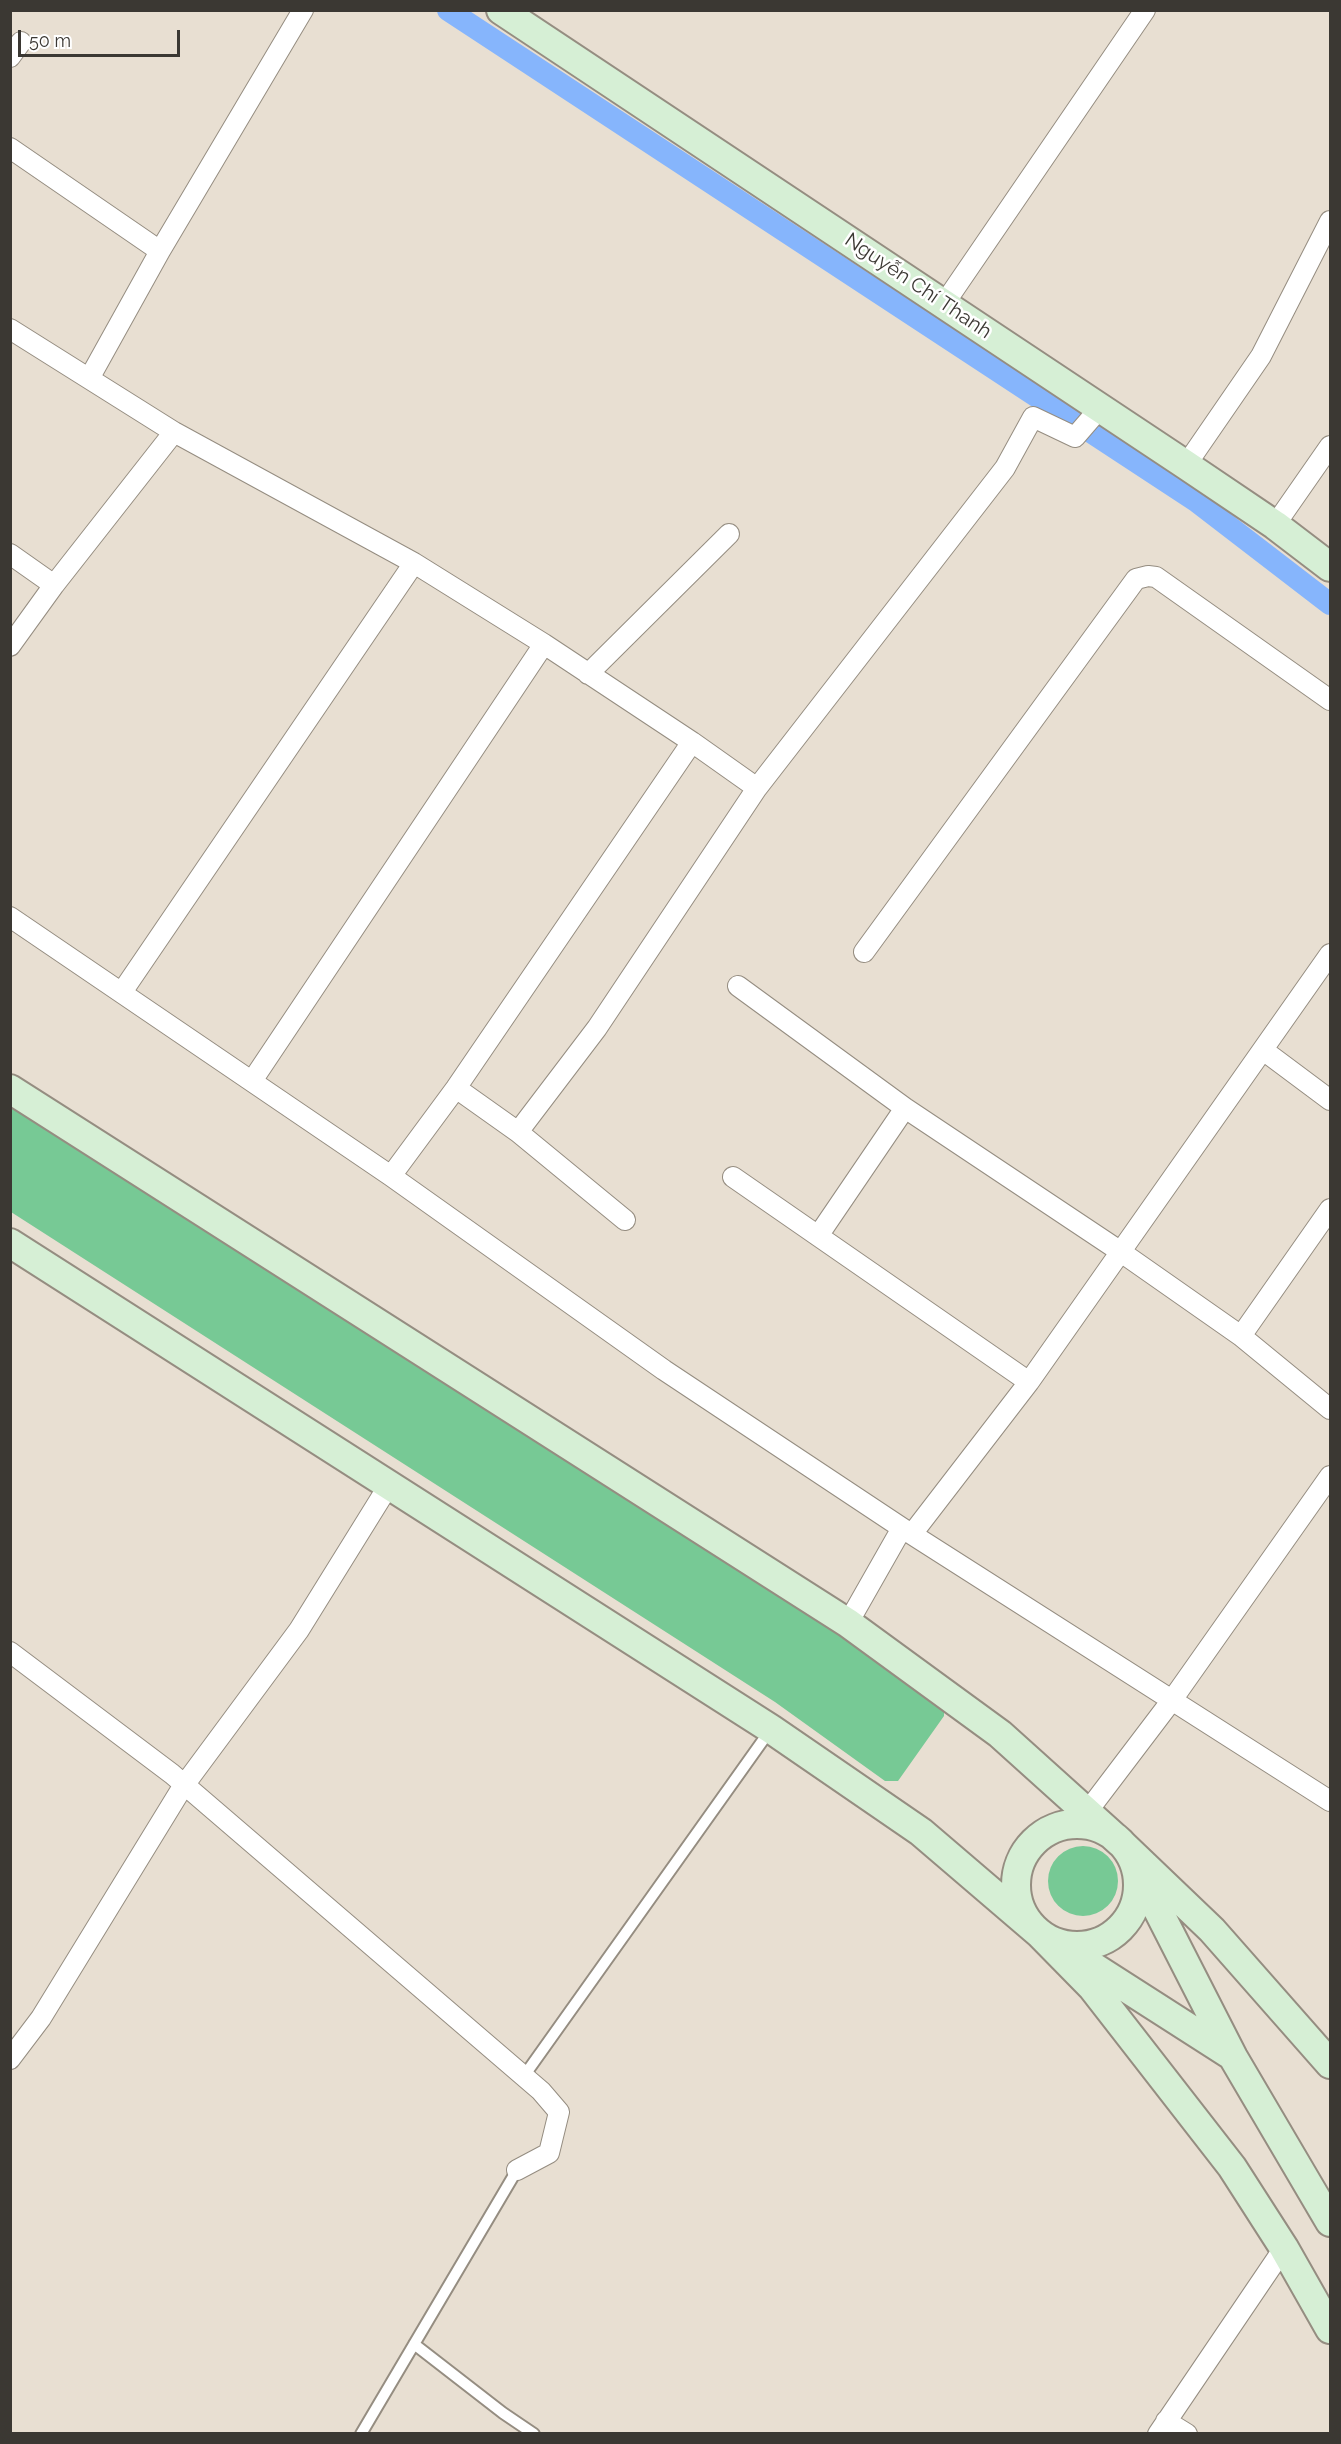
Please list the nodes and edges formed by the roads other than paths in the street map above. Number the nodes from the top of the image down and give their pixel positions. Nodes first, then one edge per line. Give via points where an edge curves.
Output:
1 (303, 10) edge
2 (1145, 10) edge
3 (510, 12) edge
4 (10, 148) edge
5 (1330, 221) edge
6 (160, 250) junction
7 (944, 304) junction
8 (10, 329) edge
9 (90, 377) junction
10 (1090, 419) junction
11 (174, 432) junction
12 (1330, 446) edge
13 (1186, 465) junction
14 (1275, 525) junction
15 (729, 534) dead end
16 (10, 554) edge
17 (414, 563) junction
18 (1330, 567) edge
19 (54, 585) junction
20 (544, 644) junction
21 (10, 645) edge
22 (588, 674) junction
23 (1330, 700) edge
24 (692, 742) junction
25 (757, 788) junction
26 (10, 917) edge
27 (864, 952) dead end
28 (1330, 954) edge
29 (738, 986) dead end
30 (122, 992) junction
31 (1263, 1050) junction
32 (252, 1081) junction
33 (456, 1088) junction
34 (10, 1089) edge
35 (1330, 1100) edge
36 (905, 1108) junction
37 (518, 1132) junction
38 (391, 1176) junction
39 (733, 1177) dead end
40 (1330, 1209) edge
41 (625, 1220) dead end
42 (818, 1236) junction
43 (10, 1243) edge
44 (1121, 1252) junction
45 (1241, 1336) junction
46 (1029, 1382) junction
47 (1330, 1409) edge
48 (1330, 1476) edge
49 (390, 1485) junction
50 (907, 1531) junction
51 (848, 1623) junction
52 (10, 1652) edge
53 (1172, 1700) junction
54 (771, 1729) junction
55 (185, 1785) junction
56 (1330, 1799) edge
57 (1087, 1812) junction
58 (1127, 1851) junction
59 (1047, 1938) junction
60 (1233, 2057) junction
61 (10, 2059) edge
62 (1330, 2064) edge
63 (524, 2076) junction
64 (516, 2170) joint
65 (1330, 2222) edge
66 (1284, 2248) junction
67 (1330, 2329) edge
68 (414, 2344) junction
69 (1162, 2427) edge
70 (362, 2433) edge
71 (534, 2433) edge
72 (1187, 2433) edge

1 - 6 street
2 - 7 street
3 - 7 street, Nguyễn Chí Thanh
4 - 6 street
5 - 13 street via 1261,357
6 - 9 street
7 - 10 street, Nguyễn Chí Thanh
8 - 9 street
9 - 11 street
10 - 13 street, Nguyễn Chí Thanh
10 - 25 street via 1075,437 1033,417 1005,468
11 - 17 street
11 - 19 street
12 - 14 street
13 - 14 street, Nguyễn Chí Thanh
14 - 18 street, Nguyễn Chí Thanh
15 - 22 street
16 - 19 street
17 - 20 street
17 - 30 street
19 - 21 street
20 - 22 street
20 - 32 street
22 - 24 street
23 - 27 street via 1156,577 1136,579
24 - 25 street
24 - 33 street
25 - 37 street via 597,1028
26 - 30 street
28 - 31 street
29 - 36 street
30 - 32 street
31 - 35 street
31 - 44 street
32 - 38 street
33 - 37 street
33 - 38 street
34 - 51 street
36 - 42 street
36 - 44 street
37 - 41 street
38 - 50 street via 664,1370
39 - 42 street
40 - 45 street
42 - 46 street
43 - 49 street
44 - 45 street
44 - 46 street
45 - 47 street
46 - 50 street
48 - 53 street
49 - 54 street
49 - 55 street via 299,1630
50 - 51 street
50 - 53 street
51 - 57 street via 1000,1734
52 - 55 street
53 - 56 street
53 - 57 street
54 - 59 street via 921,1832
54 - 63 lane
55 - 61 street via 41,2018
55 - 63 street
57 - 58 street
58 - 59 street via 1138,1880 1129,1919 1115,1934 1096,1944 1076,1946
58 - 59 street via 1105,1830 1086,1824 1066,1824 1032,1843 1021,1860 1016,1879 1017,1899 1025,1918
58 - 60 street
58 - 62 street via 1212,1930
59 - 60 street
59 - 66 street via 1163,2076 1232,2167
60 - 65 street
63 - 64 street via 559,2112 549,2153
64 - 68 lane
66 - 67 street
66 - 69 street
68 - 70 lane
68 - 71 lane
69 - 72 street

